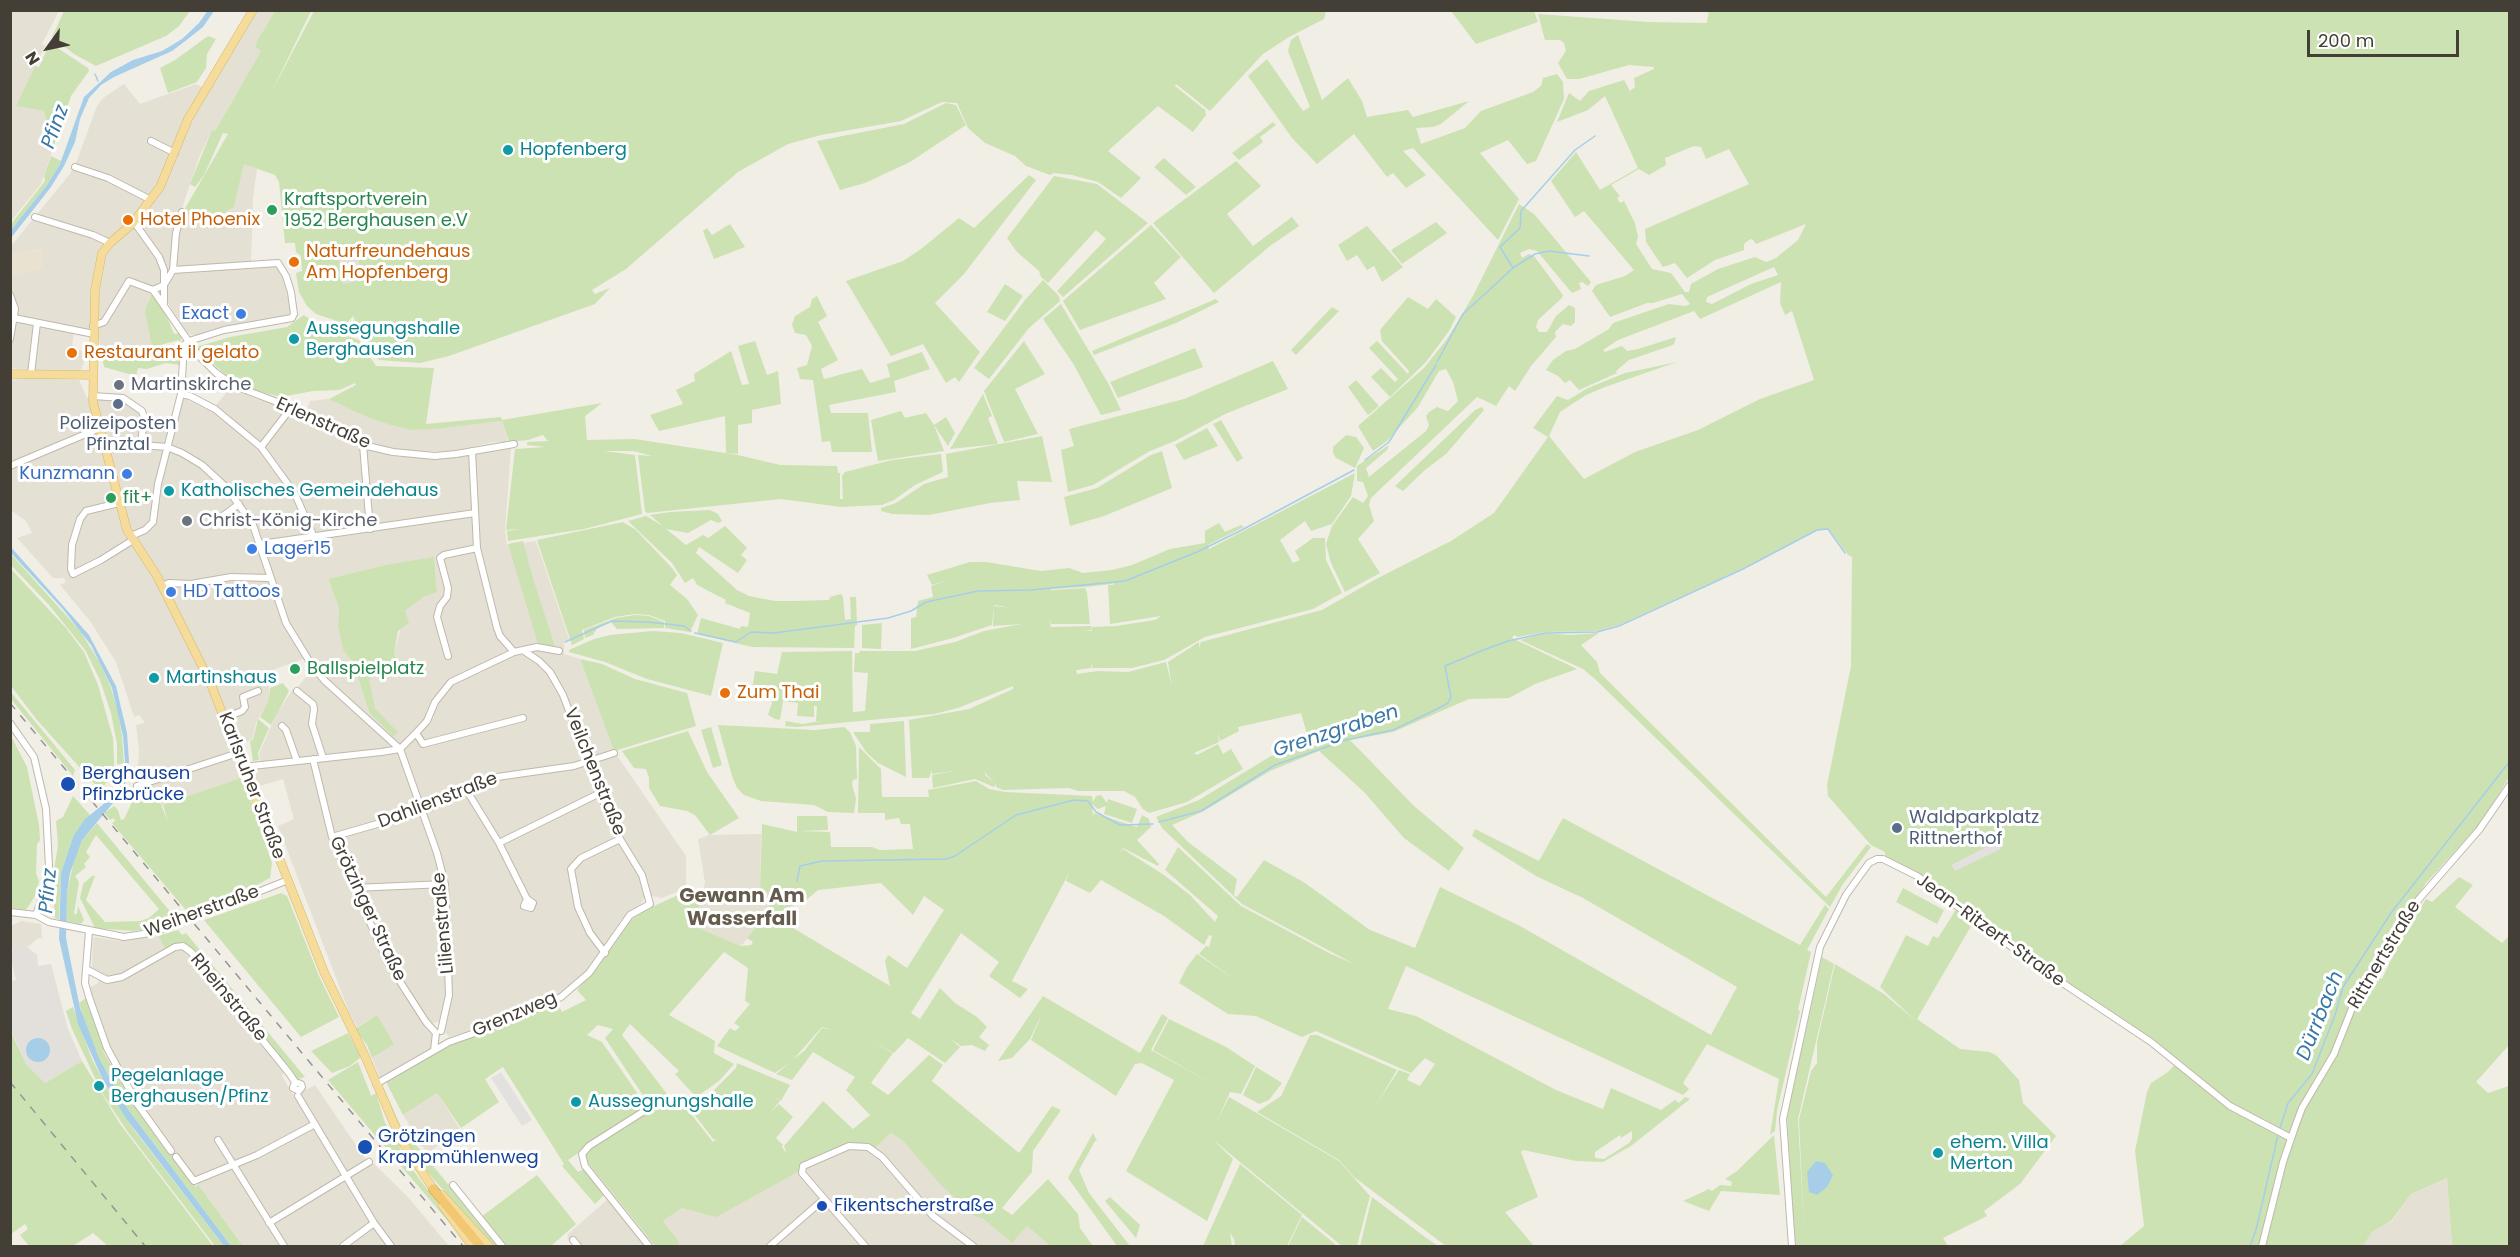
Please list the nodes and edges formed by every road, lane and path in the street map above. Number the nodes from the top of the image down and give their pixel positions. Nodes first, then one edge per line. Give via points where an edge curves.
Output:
1 (254, 10) edge
2 (151, 141) dead end
3 (175, 153) junction
4 (75, 167) dead end
5 (151, 200) junction
6 (182, 212) dead end
7 (35, 217) dead end
8 (134, 222) junction
9 (110, 243) junction
10 (173, 270) junction
11 (164, 285) junction
12 (153, 290) junction
13 (10, 295) edge
14 (164, 302) junction
15 (14, 318) junction
16 (38, 323) junction
17 (94, 330) junction
18 (10, 339) edge
19 (189, 341) junction
20 (10, 374) edge
21 (31, 374) junction
22 (93, 375) junction
23 (181, 394) junction
24 (93, 396) junction
25 (291, 408) junction
26 (100, 428) junction
27 (514, 444) dead end
28 (141, 445) junction
29 (363, 445) junction
30 (167, 447) junction
31 (261, 447) junction
32 (106, 449) junction
33 (472, 451) junction
34 (10, 466) edge
35 (119, 503) junction
36 (239, 504) junction
37 (475, 513) junction
38 (212, 524) dead end
39 (370, 528) junction
40 (313, 535) junction
41 (132, 538) junction
42 (261, 544) junction
43 (477, 548) junction
44 (269, 578) junction
45 (162, 586) junction
46 (551, 649) junction
47 (524, 651) junction
48 (559, 651) dead end
49 (514, 652) junction
50 (448, 656) dead end
51 (539, 661) junction
52 (258, 691) dead end
53 (297, 691) dead end
54 (225, 718) junction
55 (523, 718) dead end
56 (10, 723) edge
57 (282, 726) dead end
58 (416, 733) junction
59 (423, 744) junction
60 (414, 747) dead end
61 (400, 749) junction
62 (238, 753) junction
63 (614, 753) dead end
64 (323, 758) junction
65 (312, 759) junction
66 (297, 761) junction
67 (588, 761) junction
68 (243, 767) junction
69 (2510, 785) edge
70 (137, 786) dead end
71 (467, 791) junction
72 (600, 793) junction
73 (422, 811) junction
74 (332, 837) junction
75 (620, 839) junction
76 (499, 843) junction
77 (288, 880) junction
78 (445, 884) junction
79 (354, 888) junction
80 (527, 899) dead end
81 (650, 904) joint
82 (10, 912) edge
83 (36, 915) junction
84 (89, 931) junction
85 (604, 953) junction
86 (86, 969) junction
87 (439, 1032) junction
88 (449, 1042) junction
89 (434, 1050) junction
90 (295, 1082) dead end
91 (376, 1084) junction
92 (298, 1096) dead end
93 (649, 1108) dead end
94 (315, 1124) junction
95 (2291, 1138) junction
96 (218, 1140) dead end
97 (171, 1151) dead end
98 (176, 1157) dead end
99 (369, 1162) dead end
100 (234, 1165) junction
101 (346, 1176) junction
102 (453, 1185) dead end
103 (434, 1189) junction
104 (824, 1199) junction
105 (269, 1222) junction
106 (374, 1223) junction
107 (573, 1240) dead end
108 (775, 1245) edge
109 (284, 1246) edge
110 (343, 1246) edge
111 (391, 1246) edge
112 (472, 1246) edge
113 (480, 1246) edge
114 (489, 1246) edge
115 (502, 1246) edge
116 (578, 1246) edge
117 (649, 1246) edge
118 (865, 1246) edge
119 (973, 1246) edge
120 (1792, 1246) edge
121 (2262, 1246) edge

1 - 3 main road, Karlsruher Straße via 188,119
2 - 3 street
3 - 5 main road, Karlsruher Straße
4 - 5 street via 108,178
5 - 8 main road, Karlsruher Straße
6 - 10 street
7 - 9 street
8 - 9 main road, Karlsruher Straße
8 - 11 street via 159,257
9 - 17 main road, Karlsruher Straße via 102,253 97,272
10 - 11 street
10 - 19 street via 278,263 286,276 292,318 224,330
11 - 12 street
11 - 14 street
12 - 14 street, Erlenstraße
12 - 17 street via 129,281 104,322
13 - 15 street
14 - 19 street, Erlenstraße
15 - 16 street
15 - 18 street
16 - 17 street
16 - 21 street
17 - 22 main road, Karlsruher Straße
19 - 23 street via 184,345
19 - 25 street, Erlenstraße via 204,362 235,386
20 - 21 main road
21 - 22 main road
22 - 24 main road, Karlsruher Straße
23 - 30 street
23 - 31 street via 215,408
24 - 26 main road, Karlsruher Straße
24 - 28 street via 123,398 142,411
25 - 29 street, Erlenstraße
25 - 31 street
26 - 32 main road, Karlsruher Straße
26 - 34 street
27 - 33 street, Erlenstraße
28 - 30 street
28 - 32 street
29 - 33 street, Erlenstraße via 435,456
29 - 39 street
30 - 36 street via 202,465
30 - 41 street via 153,522
31 - 40 street via 295,494
32 - 35 main road, Karlsruher Straße
33 - 37 street
35 - 41 main road, Karlsruher Straße
35 - 41 street via 86,511 80,519 72,545 73,574
36 - 38 street
36 - 42 street
37 - 39 street
37 - 43 street
39 - 40 street
40 - 42 street
41 - 45 main road, Karlsruher Straße
42 - 44 street
43 - 49 street via 497,628
43 - 50 street via 441,556 448,588 437,617
44 - 45 street via 231,577
44 - 61 street via 286,623 315,670
45 - 54 main road, Karlsruher Straße
46 - 47 street via 537,647
46 - 48 street
46 - 51 street
47 - 49 street
47 - 51 street, Veilchenstraße
49 - 58 street via 451,682
51 - 67 street, Veilchenstraße via 563,695
52 - 54 street via 243,697 242,711
53 - 64 street via 313,704 312,724
54 - 62 main road, Karlsruher Straße
55 - 59 street
56 - 83 street via 34,757 46,809 49,867
57 - 66 street
58 - 59 street
58 - 61 street
59 - 60 street
61 - 64 street
61 - 73 street, Lilienstraße
62 - 68 main road, Karlsruher Straße
62 - 70 street
63 - 67 street, Dahlienstraße
64 - 65 street
65 - 66 street
65 - 74 street, Grötzinger Straße
66 - 68 street
67 - 71 street, Dahlienstraße via 497,777
67 - 72 street, Veilchenstraße
68 - 77 main road, Karlsruher Straße
69 - 95 street, Rittnertstraße via 2480,830 2419,899 2360,990 2330,1062 2302,1108
71 - 73 street, Dahlienstraße
71 - 76 street
72 - 75 street, Veilchenstraße
72 - 76 street
73 - 74 street, Dahlienstraße
73 - 78 street, Lilienstraße
74 - 79 street, Grötzinger Straße
75 - 81 street, Veilchenstraße via 642,875
75 - 85 street via 580,858 571,869 578,907
76 - 80 street
77 - 84 street, Weiherstraße, bridge via 150,933 124,937
77 - 91 main road, Karlsruher Straße via 324,972
78 - 79 street
78 - 87 street, Lilienstraße via 449,995
79 - 87 street, Grötzinger Straße via 388,963 426,1023
81 - 85 street, Grenzweg via 630,915
82 - 83 street, Weiherstraße
83 - 84 street, Weiherstraße
84 - 86 street
85 - 88 street, Grenzweg via 582,981 553,1002
86 - 90 street, Rheinstraße via 115,979 183,946
86 - 97 street via 85,982 107,1048 138,1105
87 - 88 street, Grenzweg
87 - 89 street
88 - 89 street, Grenzweg
89 - 91 street, Grenzweg
91 - 103 main road, Karlsruher Straße via 405,1148
92 - 94 street
93 - 117 street via 582,1154 585,1166
94 - 100 street
94 - 101 street
95 - 120 street, Jean-Ritzert-Straße via 2230,1106 2172,1057 2040,968 1929,884 1876,859 1846,894 1820,947 1783,1119
95 - 121 street, Rittnertstraße
96 - 100 street
98 - 100 street via 194,1181
99 - 101 street
100 - 105 street
101 - 105 street
101 - 106 street
102 - 115 street
103 - 112 main road
103 - 113 highway
103 - 114 main road
104 - 108 street
104 - 118 street
104 - 119 street via 801,1170 807,1163 849,1146 868,1147 882,1157 933,1216
105 - 109 street
106 - 110 street
106 - 111 street
107 - 116 street

